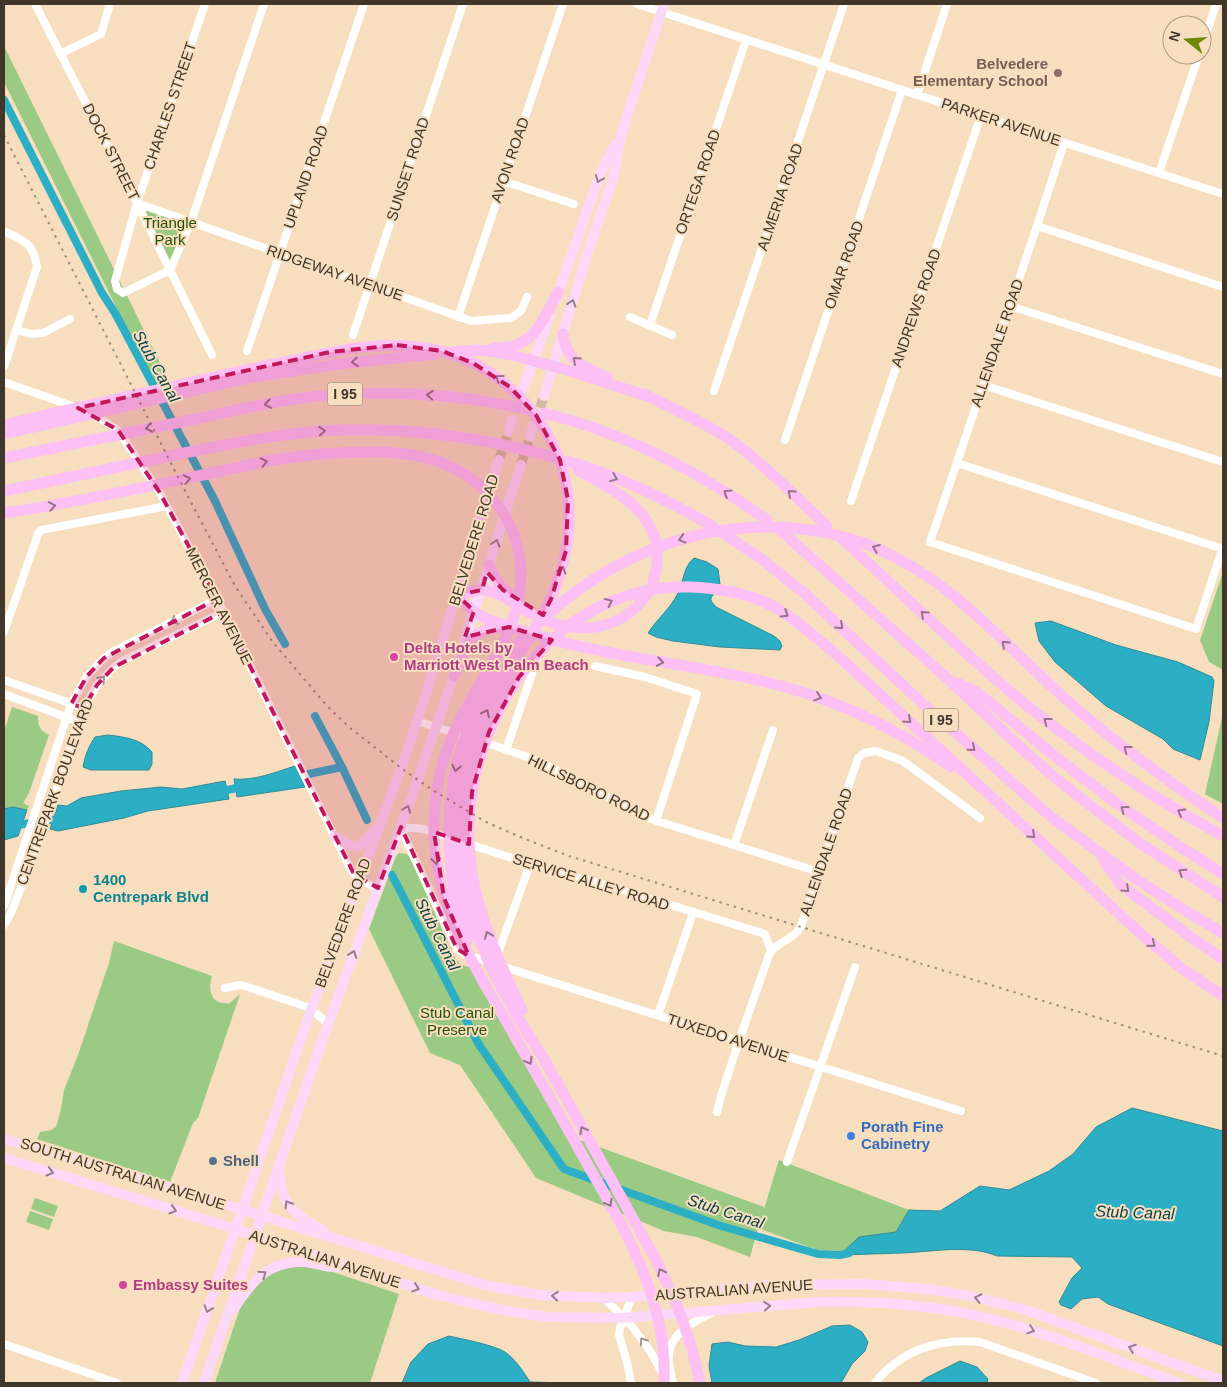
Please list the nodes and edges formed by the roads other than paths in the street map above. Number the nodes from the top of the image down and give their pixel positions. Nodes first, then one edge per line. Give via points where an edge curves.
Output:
1 (35, 4) edge
2 (110, 4) edge
3 (205, 4) edge
4 (264, 4) edge
5 (364, 4) edge
6 (463, 4) edge
7 (563, 4) edge
8 (637, 4) edge
9 (844, 4) edge
10 (947, 4) edge
11 (1216, 4) edge
12 (663, 8) edge
13 (1212, 16) edge
14 (746, 40) junction
15 (60, 54) junction
16 (824, 65) junction
17 (1196, 65) edge
18 (902, 90) junction
19 (917, 95) junction
20 (981, 116) junction
21 (620, 135) junction
22 (1064, 143) junction
23 (1159, 173) junction
24 (503, 181) junction
25 (1223, 194) edge
26 (137, 203) junction
27 (574, 204) dead end
28 (191, 222) junction
29 (1037, 226) junction
30 (4, 231) edge
31 (280, 254) junction
32 (170, 270) junction
33 (369, 285) junction
34 (1223, 287) edge
35 (558, 292) junction
36 (527, 297) dead end
37 (1010, 306) junction
38 (458, 317) junction
39 (630, 317) dead end
40 (70, 319) dead end
41 (650, 325) junction
42 (17, 330) junction
43 (563, 334) junction
44 (353, 335) dead end
45 (672, 335) dead end
46 (477, 350) junction
47 (248, 351) dead end
48 (212, 355) dead end
49 (533, 362) junction
50 (4, 367) edge
51 (553, 367) junction
52 (1223, 374) edge
53 (4, 382) edge
54 (983, 385) junction
55 (523, 388) dead end
56 (173, 391) junction
57 (714, 391) dead end
58 (544, 396) tunnel mouth
59 (650, 398) junction
60 (529, 410) dead end
61 (544, 413) dead end
62 (512, 420) dead end
63 (4, 425) edge
64 (534, 426) tunnel mouth
65 (508, 431) tunnel mouth
66 (4, 434) edge
67 (530, 436) tunnel mouth
68 (785, 440) dead end
69 (4, 458) edge
70 (499, 460) tunnel mouth
71 (561, 460) junction
72 (1223, 462) edge
73 (957, 463) junction
74 (521, 466) tunnel mouth
75 (4, 491) edge
76 (851, 502) dead end
77 (167, 506) junction
78 (4, 513) edge
79 (767, 520) dead end
80 (712, 526) dead end
81 (827, 526) dead end
82 (780, 530) dead end
83 (724, 534) dead end
84 (842, 539) dead end
85 (1223, 548) edge
86 (489, 565) junction
87 (482, 590) junction
88 (457, 595) junction
89 (217, 599) junction
90 (223, 612) junction
91 (474, 612) junction
92 (553, 623) junction
93 (509, 627) junction
94 (4, 632) edge
95 (537, 659) dead end
96 (595, 666) dead end
97 (454, 676) junction
98 (948, 679) junction
99 (4, 680) edge
100 (4, 694) edge
101 (70, 704) junction
102 (84, 708) junction
103 (66, 717) junction
104 (417, 721) junction
105 (79, 722) junction
106 (436, 727) junction
107 (773, 730) dead end
108 (506, 750) junction
109 (996, 802) junction
110 (980, 818) dead end
111 (1223, 818) edge
112 (656, 820) junction
113 (380, 824) junction
114 (400, 827) junction
115 (334, 836) junction
116 (1223, 836) edge
117 (734, 845) junction
118 (1097, 850) junction
119 (530, 864) junction
120 (819, 872) junction
121 (1223, 874) edge
122 (359, 879) junction
123 (378, 888) junction
124 (1223, 897) edge
125 (4, 906) edge
126 (693, 913) junction
127 (4, 925) edge
128 (1223, 934) edge
129 (771, 951) junction
130 (1223, 959) edge
131 (494, 964) junction
132 (855, 967) dead end
133 (225, 988) dead end
134 (1223, 996) edge
135 (311, 1010) junction
136 (658, 1015) junction
137 (505, 1019) junction
138 (328, 1023) junction
139 (739, 1041) junction
140 (544, 1060) junction
141 (820, 1067) junction
142 (961, 1111) dead end
143 (716, 1112) dead end
144 (4, 1139) edge
145 (4, 1158) edge
146 (787, 1162) dead end
147 (279, 1165) junction
148 (242, 1210) junction
149 (262, 1216) junction
150 (235, 1230) junction
151 (255, 1236) junction
152 (342, 1241) junction
153 (354, 1267) junction
154 (632, 1297) junction
155 (604, 1298) junction
156 (718, 1310) junction
157 (624, 1318) junction
158 (224, 1326) junction
159 (4, 1344) edge
160 (1178, 1365) junction
161 (1223, 1381) edge
162 (1174, 1382) edge
163 (117, 1383) edge
164 (182, 1383) edge
165 (204, 1383) edge
166 (631, 1383) edge
167 (664, 1383) edge
168 (668, 1383) edge
169 (673, 1383) edge
170 (700, 1383) edge
171 (875, 1383) edge
172 (1096, 1383) edge

1 - 15 street, DOCK STREET
2 - 15 street via 101,34
3 - 26 street, CHARLES STREET
4 - 28 street
5 - 31 street, UPLAND ROAD
6 - 33 street, SUNSET ROAD
7 - 24 street, AVON ROAD
8 - 12 street, PARKER AVENUE
9 - 16 street, ALMERIA ROAD
10 - 19 street
11 - 13 street
12 - 14 street, PARKER AVENUE
12 - 21 main road
14 - 16 street, PARKER AVENUE
14 - 41 street, ORTEGA ROAD
15 - 26 street, DOCK STREET
16 - 18 street, PARKER AVENUE
16 - 57 street, ALMERIA ROAD
17 - 23 street
18 - 19 street, PARKER AVENUE
18 - 68 street, OMAR ROAD
19 - 20 street, PARKER AVENUE
20 - 22 street, PARKER AVENUE
20 - 76 street, ANDREWS ROAD
21 -> 35 main road via 600,174
43 -> 21 main road via 613,179
22 - 23 street, PARKER AVENUE
22 - 29 street, ALLENDALE ROAD
23 - 25 street, PARKER AVENUE
24 - 27 street
24 - 38 street, AVON ROAD
26 - 28 street, RIDGEWAY AVENUE
26 - 32 street, DOCK STREET
26 - 32 street, CHARLES STREET via 115,281 117,289 123,293
28 - 31 street, RIDGEWAY AVENUE
28 - 32 street
29 - 34 street
29 - 37 street, ALLENDALE ROAD
30 - 42 street via 22,240 34,253 37,267
31 - 33 street, RIDGEWAY AVENUE
31 - 47 street, UPLAND ROAD
32 - 48 street, DOCK STREET
33 - 38 street, RIDGEWAY AVENUE
33 - 44 street, SUNSET ROAD
35 - 46 highway via 538,327 527,339 515,346
35 - 49 main road
36 - 38 street, RIDGEWAY AVENUE via 521,311 511,318 470,321
37 - 52 street
37 - 54 street, ALLENDALE ROAD
39 - 41 street
40 - 42 street via 43,333
41 - 45 street
42 - 50 street
43 - 51 main road
59 -> 43 highway via 579,364 567,350
46 - 49 highway
46 -> 56 highway via 321,366
49 - 51 highway
49 - 55 main road
51 - 58 main road
51 - 59 highway
53 - 77 street, MERCER AVENUE via 95,415 118,430
54 - 72 street
54 - 73 street, ALLENDALE ROAD
56 - 63 highway
56 - 66 highway
140 -> 56 highway via 500,984 473,922 461,872 458,822 465,775 479,729 545,611 561,574 569,526 568,500 556,449 545,429 528,405 500,379 473,362 442,351 414,346 386,345 330,352
81 -> 59 highway via 728,439
60 -> 69 highway, I 95 via 496,402 417,394 357,394 299,399
79 -> 61 highway via 675,463 634,444
62 - 65 main road
64 - 67 main road
70 - 88 main road, BELVEDERE ROAD
75 -> 71 highway via 262,438 339,430 453,436 492,442
71 -> 80 highway via 643,490
71 - 92 highway via 629,500 652,529 657,566 650,588 641,602 620,619 596,628 574,628
73 - 85 street
73 - 85 street, ALLENDALE ROAD via 930,542 1196,629
86 -> 74 main road, BELVEDERE ROAD
77 - 89 street, MERCER AVENUE
77 - 94 street via 41,530
78 -> 137 highway via 105,496 271,461 338,453 421,456 467,476 490,495 502,511 515,540 520,559 521,589 502,645 452,737 439,778 434,820 437,867 448,907 486,989
82 - 98 highway, I 95
83 -> 118 highway, I 95 via 804,593 922,704 1051,817
116 -> 84 highway via 1152,795 1045,719 980,665
86 - 87 main road, BELVEDERE ROAD
86 - 92 highway via 503,590
87 - 88 highway
87 - 91 main road, BELVEDERE ROAD
87 - 92 highway
88 - 91 highway
88 - 104 main road, BELVEDERE ROAD
89 - 90 street, MERCER AVENUE
89 -> 101 street, CENTREPARK BOULEVARD via 104,658 87,676
102 -> 90 street, CENTREPARK BOULEVARD via 97,685 124,660
90 - 115 street, MERCER AVENUE
91 - 93 highway
91 - 97 main road, BELVEDERE ROAD
93 - 97 highway via 493,628 476,635
93 -> 109 highway via 586,648 766,682 828,701 912,741
95 - 108 street
96 - 112 street via 645,677 697,694
97 - 106 main road, BELVEDERE ROAD
121 -> 98 highway via 1097,789 977,692
124 -> 98 highway, I 95 via 1155,854 1079,798
99 - 101 street
100 - 103 street
101 - 102 street
101 - 103 street, CENTREPARK BOULEVARD
102 - 105 street, CENTREPARK BOULEVARD
103 - 105 street
103 - 125 street, CENTREPARK BOULEVARD
104 - 106 street, HILLSBORO ROAD
104 - 113 main road, BELVEDERE ROAD
105 - 127 street, CENTREPARK BOULEVARD via 36,846
106 - 108 street, HILLSBORO ROAD
114 -> 106 main road, BELVEDERE ROAD
107 - 117 street
108 - 112 street, HILLSBORO ROAD via 547,765
109 -> 134 highway via 1155,946
140 -> 109 highway via 483,922 472,875 470,807 479,761 489,732 511,690 545,647 585,614 621,597 660,588 719,590 771,606 810,632
110 - 120 street, ALLENDALE ROAD via 903,761 876,751 864,753 858,758
111 -> 137 highway via 1170,782 1071,704 963,605 923,573 884,551 826,533 792,528 759,527 700,534 615,566 556,606 511,652 477,706 457,764 451,794 448,823 450,858 458,907 475,955
112 - 117 street, HILLSBORO ROAD
113 - 115 main road via 358,846 350,846
113 - 122 main road, BELVEDERE ROAD
114 - 119 street, SERVICE ALLEY ROAD via 426,830
114 - 123 main road, BELVEDERE ROAD
114 - 131 street, TUXEDO AVENUE via 457,949
115 - 122 street, MERCER AVENUE
117 - 120 street, HILLSBORO ROAD
118 - 128 highway, I 95 via 1152,890
118 -> 130 highway via 1119,883
119 - 126 street, SERVICE ALLEY ROAD
119 - 131 street
120 - 129 street, ALLENDALE ROAD via 799,931
122 - 123 street
122 - 135 main road, BELVEDERE ROAD
138 -> 123 main road, BELVEDERE ROAD
126 - 129 street, SERVICE ALLEY ROAD via 765,934
126 - 136 street
129 - 139 street
131 - 136 street, TUXEDO AVENUE
132 - 141 street
133 - 135 street via 240,985
135 - 138 street
135 - 148 main road, BELVEDERE ROAD
136 - 139 street, TUXEDO AVENUE
137 -> 167 highway via 618,1218 640,1263 659,1320
138 - 147 main road, BELVEDERE ROAD
139 - 141 street, TUXEDO AVENUE
139 - 143 street
170 -> 140 highway via 686,1327 655,1258
141 - 142 street, TUXEDO AVENUE
141 - 146 street
144 - 148 main road, SOUTH AUSTRALIAN AVENUE
145 -> 150 main road, SOUTH AUSTRALIAN AVENUE
147 - 149 main road, BELVEDERE ROAD
152 -> 147 main road via 291,1209 282,1193
148 - 149 main road, AUSTRALIAN AVENUE
148 - 150 main road, BELVEDERE ROAD
149 - 151 main road, BELVEDERE ROAD
149 - 152 main road, AUSTRALIAN AVENUE
150 - 151 main road, AUSTRALIAN AVENUE
150 -> 164 main road, BELVEDERE ROAD
151 - 153 main road, AUSTRALIAN AVENUE
151 - 158 main road, BELVEDERE ROAD
155 -> 152 main road, AUSTRALIAN AVENUE via 540,1295 485,1285
153 -> 157 main road, AUSTRALIAN AVENUE via 479,1306 549,1317
158 -> 153 main road via 246,1290 275,1266 304,1262
154 - 155 main road, AUSTRALIAN AVENUE
154 - 157 street
160 -> 154 main road, AUSTRALIAN AVENUE via 1026,1310 927,1289 864,1284 774,1285
155 - 157 street
156 - 157 main road, AUSTRALIAN AVENUE
156 -> 162 main road, AUSTRALIAN AVENUE via 844,1301 945,1309 1018,1326
156 - 169 street via 694,1322 671,1344 669,1355
157 - 166 street via 619,1335
168 -> 157 street via 652,1354
158 - 165 main road, BELVEDERE ROAD
159 - 163 street
160 - 161 main road, AUSTRALIAN AVENUE
160 - 162 street
171 - 172 street via 912,1353 940,1343 965,1341 980,1342

